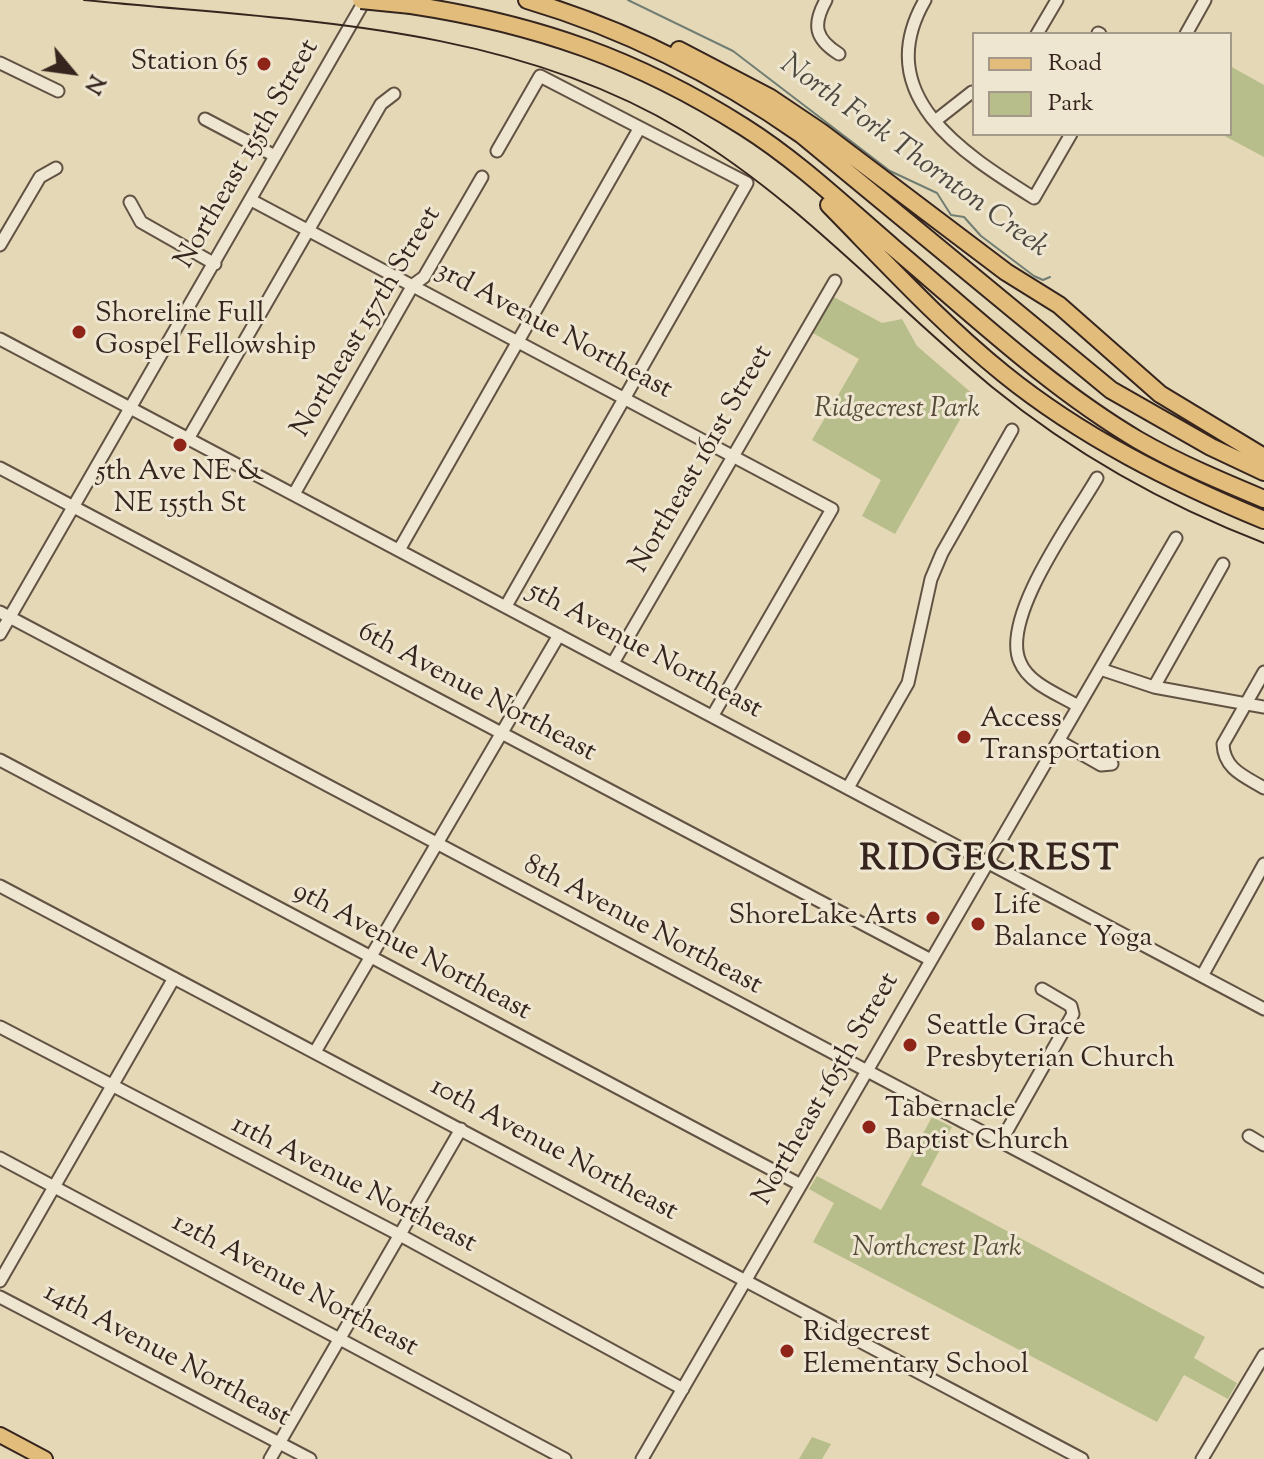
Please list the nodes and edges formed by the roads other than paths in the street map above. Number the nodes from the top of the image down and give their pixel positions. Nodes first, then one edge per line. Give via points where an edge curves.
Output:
1 (363, 0) edge
2 (527, 0) edge
3 (826, 0) edge
4 (1057, 0) edge
5 (1205, 0) edge
6 (919, 2) edge
7 (614, 30) junction
8 (1038, 32) edge
9 (1187, 32) edge
10 (839, 54) dead end
11 (0, 63) edge
12 (58, 91) dead end
13 (972, 92) dead end
14 (394, 94) dead end
15 (205, 119) dead end
16 (935, 121) junction
17 (639, 129) junction
18 (1070, 136) edge
19 (497, 151) dead end
20 (778, 152) junction
21 (275, 156) junction
22 (56, 168) dead end
23 (482, 177) dead end
24 (251, 200) junction
25 (130, 202) dead end
26 (308, 230) junction
27 (0, 245) edge
28 (215, 264) junction
29 (835, 281) dead end
30 (413, 285) junction
31 (0, 339) edge
32 (518, 341) junction
33 (625, 396) junction
34 (129, 408) junction
35 (1012, 430) dead end
36 (188, 439) junction
37 (734, 454) junction
38 (1264, 457) edge
39 (0, 468) edge
40 (1264, 472) edge
41 (1097, 478) dead end
42 (294, 494) junction
43 (1264, 499) edge
44 (73, 506) junction
45 (1264, 520) edge
46 (1176, 538) dead end
47 (399, 550) junction
48 (1223, 564) dead end
49 (506, 606) junction
50 (5, 614) edge
51 (0, 634) edge
52 (559, 635) junction
53 (613, 663) junction
54 (1100, 669) junction
55 (1264, 672) edge
56 (1154, 687) junction
57 (1245, 704) junction
58 (1078, 706) junction
59 (1264, 707) edge
60 (713, 715) junction
61 (499, 734) junction
62 (1059, 741) junction
63 (0, 760) edge
64 (1112, 764) dead end
65 (849, 786) junction
66 (1264, 788) edge
67 (436, 845) junction
68 (989, 861) junction
69 (1264, 864) edge
70 (0, 886) edge
71 (370, 959) junction
72 (931, 960) junction
73 (1202, 976) junction
74 (174, 978) junction
75 (1042, 989) dead end
76 (1264, 1009) edge
77 (0, 1027) edge
78 (315, 1052) junction
79 (866, 1073) junction
80 (111, 1088) junction
81 (461, 1129) junction
82 (1249, 1136) dead end
83 (1000, 1143) junction
84 (1264, 1145) edge
85 (0, 1158) edge
86 (801, 1185) junction
87 (54, 1186) junction
88 (400, 1235) junction
89 (0, 1281) edge
90 (746, 1281) junction
91 (1264, 1281) edge
92 (0, 1297) edge
93 (340, 1338) junction
94 (1264, 1355) edge
95 (683, 1389) junction
96 (0, 1435) edge
97 (280, 1444) junction
98 (45, 1459) edge
99 (270, 1459) edge
100 (310, 1459) edge
101 (565, 1459) edge
102 (642, 1459) edge
103 (1082, 1459) edge
104 (1202, 1459) edge

1 - 20 highway, bridge via 505,21 581,45 680,89
1 - 21 street, Northeast 155th Street
2 - 7 highway
3 - 10 street via 817,16 817,34
4 - 8 street
5 - 9 street
6 - 16 street via 907,42 908,75 917,100
7 - 38 highway via 640,32 769,97 1006,272 1059,305 1160,394
7 - 40 highway via 760,106 1111,390
11 - 12 street
13 - 16 street
14 - 26 street via 381,104
15 - 21 street
16 - 18 street via 989,170 1034,198
17 - 19 street via 540,76
17 - 32 street
17 - 33 street via 747,183
20 - 43 highway via 1000,338 1137,440
20 - 45 highway via 904,283 1021,387 1112,448
21 - 24 street, Northeast 155th Street
22 - 27 street via 40,177
23 - 30 street, Northeast 157th Street via 424,277
24 - 26 street, 3rd Avenue Northeast
24 - 28 street, Northeast 155th Street
25 - 28 street via 141,222
26 - 30 street, 3rd Avenue Northeast
26 - 36 street
28 - 34 street, Northeast 155th Street
29 - 37 street, Northeast 161st Street
30 - 32 street, 3rd Avenue Northeast
30 - 42 street, Northeast 157th Street
31 - 34 street, 5th Avenue Northeast
32 - 33 street, 3rd Avenue Northeast
32 - 47 street
33 - 37 street, 3rd Avenue Northeast
33 - 49 street
34 - 36 street, 5th Avenue Northeast
34 - 44 street, Northeast 155th Street
35 - 65 street via 942,553 931,579 908,683
36 - 42 street, 5th Avenue Northeast
37 - 53 street, Northeast 161st Street
37 - 60 street, 3rd Avenue Northeast via 832,509
39 - 44 street, 6th Avenue Northeast
41 - 58 street via 1018,624 1017,654 1024,669
42 - 47 street, 5th Avenue Northeast
44 - 50 street, Northeast 155th Street
44 - 61 street, 6th Avenue Northeast
46 - 54 street, Northeast 165th Street
47 - 49 street, 5th Avenue Northeast
48 - 56 street
49 - 52 street, 5th Avenue Northeast
50 - 51 street, Northeast 155th Street
50 - 67 street, 8th Avenue Northeast
52 - 53 street, 5th Avenue Northeast
52 - 61 street
53 - 60 street, 5th Avenue Northeast
54 - 56 street
54 - 58 street, Northeast 165th Street
55 - 57 street
56 - 57 street
57 - 59 street
57 - 66 street via 1223,744 1223,758
58 - 62 street, Northeast 165th Street
60 - 65 street, 5th Avenue Northeast
61 - 67 street
61 - 72 street, 6th Avenue Northeast
62 - 64 street via 1101,765
62 - 68 street, Northeast 165th Street
63 - 71 street, 9th Avenue Northeast
65 - 68 street, 5th Avenue Northeast
67 - 71 street
67 - 79 street, 8th Avenue Northeast
68 - 72 street, Northeast 165th Street
68 - 73 street, 5th Avenue Northeast
69 - 73 street
70 - 74 street, 10th Avenue Northeast
71 - 78 street
71 - 86 street, 9th Avenue Northeast
72 - 79 street, Northeast 165th Street
73 - 76 street, 5th Avenue Northeast
74 - 78 street, 10th Avenue Northeast
74 - 80 street
75 - 83 street via 1071,1006 1073,1014
77 - 80 street, 11th Avenue Northeast
78 - 81 street, 10th Avenue Northeast
79 - 83 street, 8th Avenue Northeast
79 - 86 street, Northeast 165th Street
80 - 87 street
80 - 88 street, 11th Avenue Northeast
81 - 88 street
81 - 90 street, 10th Avenue Northeast
82 - 84 street
83 - 91 street, 8th Avenue Northeast
85 - 87 street, 12th Avenue Northeast
86 - 90 street, Northeast 165th Street
87 - 89 street
87 - 93 street, 12th Avenue Northeast
88 - 93 street
88 - 95 street, 11th Avenue Northeast
90 - 95 street, Northeast 165th Street
90 - 103 street, 10th Avenue Northeast
92 - 97 street, 14th Avenue Northeast
93 - 97 street
93 - 101 street, 12th Avenue Northeast
94 - 104 street
95 - 102 street, Northeast 165th Street
96 - 98 main road
97 - 99 street
97 - 100 street, 14th Avenue Northeast

